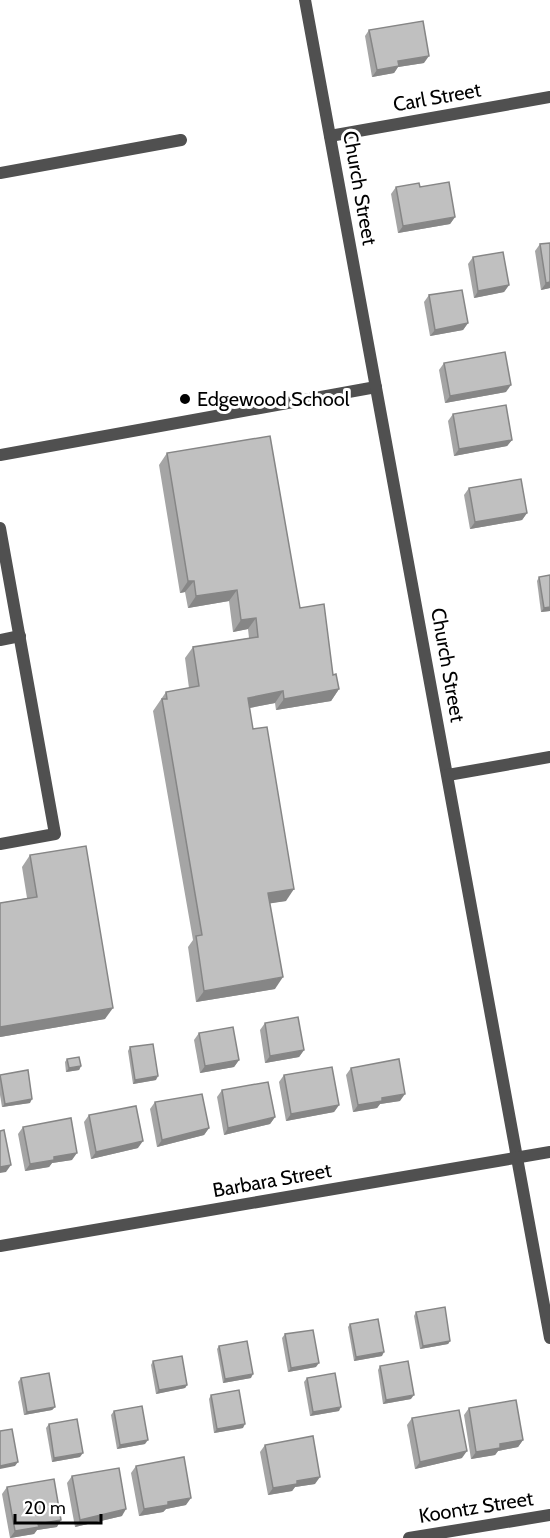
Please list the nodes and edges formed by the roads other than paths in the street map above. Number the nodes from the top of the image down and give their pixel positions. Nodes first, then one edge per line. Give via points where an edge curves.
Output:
1 (305, 0) edge
2 (550, 97) edge
3 (330, 136) junction
4 (181, 140) dead end
5 (0, 173) edge
6 (376, 387) junction
7 (0, 455) edge
8 (0, 528) edge
9 (20, 636) junction
10 (0, 640) edge
11 (550, 756) edge
12 (448, 775) junction
13 (0, 844) edge
14 (550, 1152) edge
15 (518, 1157) junction
16 (0, 1246) edge
17 (550, 1338) edge
18 (550, 1515) edge
19 (409, 1538) edge

1 - 3 street, Church Street
2 - 3 street, Carl Street
3 - 6 street, Church Street
4 - 5 street
6 - 7 street
6 - 12 street, Church Street
8 - 9 street
9 - 10 street
9 - 13 street via 55,834
11 - 12 street
12 - 15 street, Church Street
14 - 15 street, Barbara Street
15 - 16 street, Barbara Street
15 - 17 street, Church Street
18 - 19 street, Koontz Street

